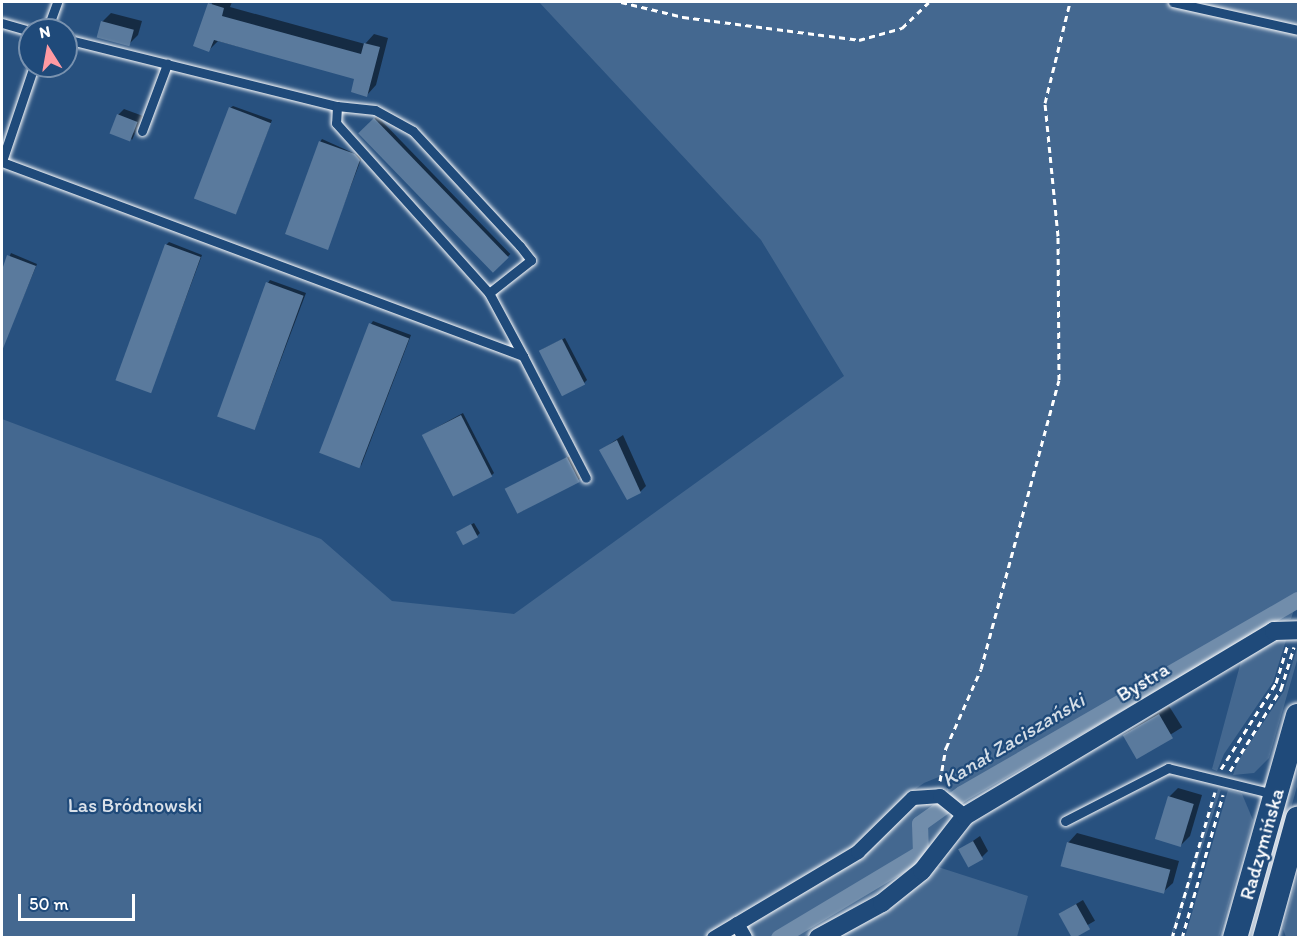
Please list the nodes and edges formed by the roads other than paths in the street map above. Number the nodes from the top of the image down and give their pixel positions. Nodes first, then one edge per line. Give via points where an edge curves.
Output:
1 (57, 2) edge
2 (1173, 2) edge
3 (51, 18) edge
4 (2, 23) edge
5 (18, 27) edge
6 (1299, 30) edge
7 (78, 42) edge
8 (167, 64) junction
9 (30, 78) edge
10 (337, 106) junction
11 (142, 131) dead end
12 (2, 161) edge
13 (489, 292) junction
14 (523, 356) junction
15 (586, 478) dead end
16 (1299, 630) edge
17 (1299, 716) edge
18 (1276, 794) junction
19 (950, 804) junction
20 (1299, 818) edge
21 (1065, 821) dead end
22 (737, 924) junction
23 (714, 938) edge
24 (745, 938) edge
25 (818, 938) edge
26 (1235, 938) edge
27 (1265, 938) edge

1 - 3 lane
2 - 6 lane
4 - 5 lane
7 - 8 lane
8 - 10 lane
8 - 11 lane
9 - 12 lane
10 - 13 lane via 336,123
10 - 13 lane via 375,110 412,131 520,246 531,260
12 - 14 lane
13 - 14 lane
14 - 15 lane
16 - 19 street, Bystra via 1274,631
17 - 18 main road, Radzymińska
18 - 21 lane via 1168,768
18 - 26 main road, Radzymińska
19 - 22 street via 913,798 858,852
19 - 25 street, Bystra via 922,871 882,903
20 - 27 main road, Radzymińska
22 - 23 street
22 - 24 street

